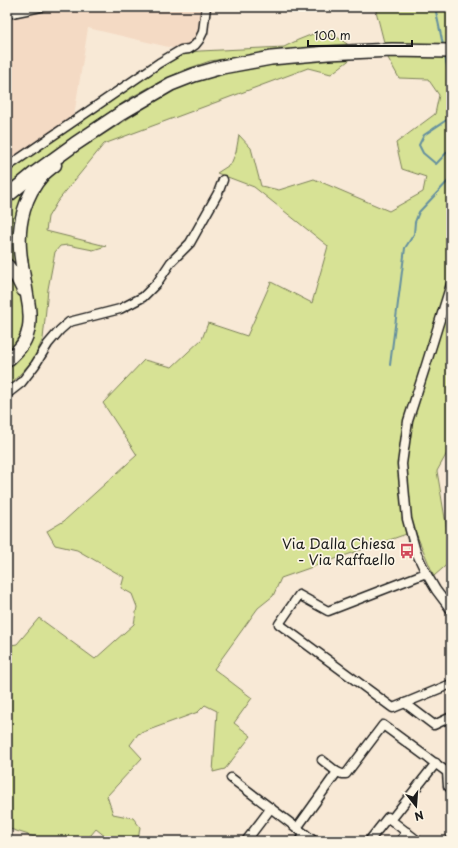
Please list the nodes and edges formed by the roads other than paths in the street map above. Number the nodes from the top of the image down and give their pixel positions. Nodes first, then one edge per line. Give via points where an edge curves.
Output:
1 (41, 7) edge
2 (206, 7) edge
3 (7, 14) edge
4 (451, 50) edge
5 (154, 93) junction
6 (7, 167) edge
7 (223, 180) dead end
8 (7, 196) edge
9 (7, 266) edge
10 (451, 284) edge
11 (28, 302) junction
12 (7, 360) edge
13 (7, 394) edge
14 (426, 573) junction
15 (451, 610) edge
16 (451, 684) edge
17 (405, 703) junction
18 (451, 717) edge
19 (322, 760) dead end
20 (436, 763) junction
21 (449, 770) edge
22 (337, 772) junction
23 (231, 778) dead end
24 (451, 789) edge
25 (271, 808) junction
26 (392, 820) junction
27 (297, 828) junction
28 (407, 832) junction
29 (305, 834) junction
30 (246, 841) edge
31 (300, 841) edge
32 (314, 841) edge
33 (369, 841) edge
34 (400, 841) edge
35 (418, 841) edge

1 - 3 street
2 - 6 street via 203,32 195,46 181,50 159,63
4 - 5 main road via 392,50 271,58 194,75
5 - 8 main road via 35,172
5 - 11 main road via 144,104 65,156 43,175 29,195 20,234
7 - 13 street via 190,243 143,297 120,310 69,322 48,344 21,383
9 - 11 main road via 17,278
10 - 14 street via 408,421 402,464 407,519 416,552
11 - 12 main road via 30,314 26,339 18,351
14 - 15 street
14 - 17 street via 328,611 299,595 279,624 393,708
16 - 17 street
17 - 18 street via 434,725
19 - 22 street
20 - 21 street
20 - 22 street via 383,725 346,774
20 - 26 street
21 - 24 street via 448,786
22 - 27 street
23 - 25 street
25 - 27 street
25 - 30 street
26 - 28 street
26 - 33 street via 388,818
27 - 29 street
28 - 34 street
28 - 35 street
29 - 31 street
29 - 32 street

